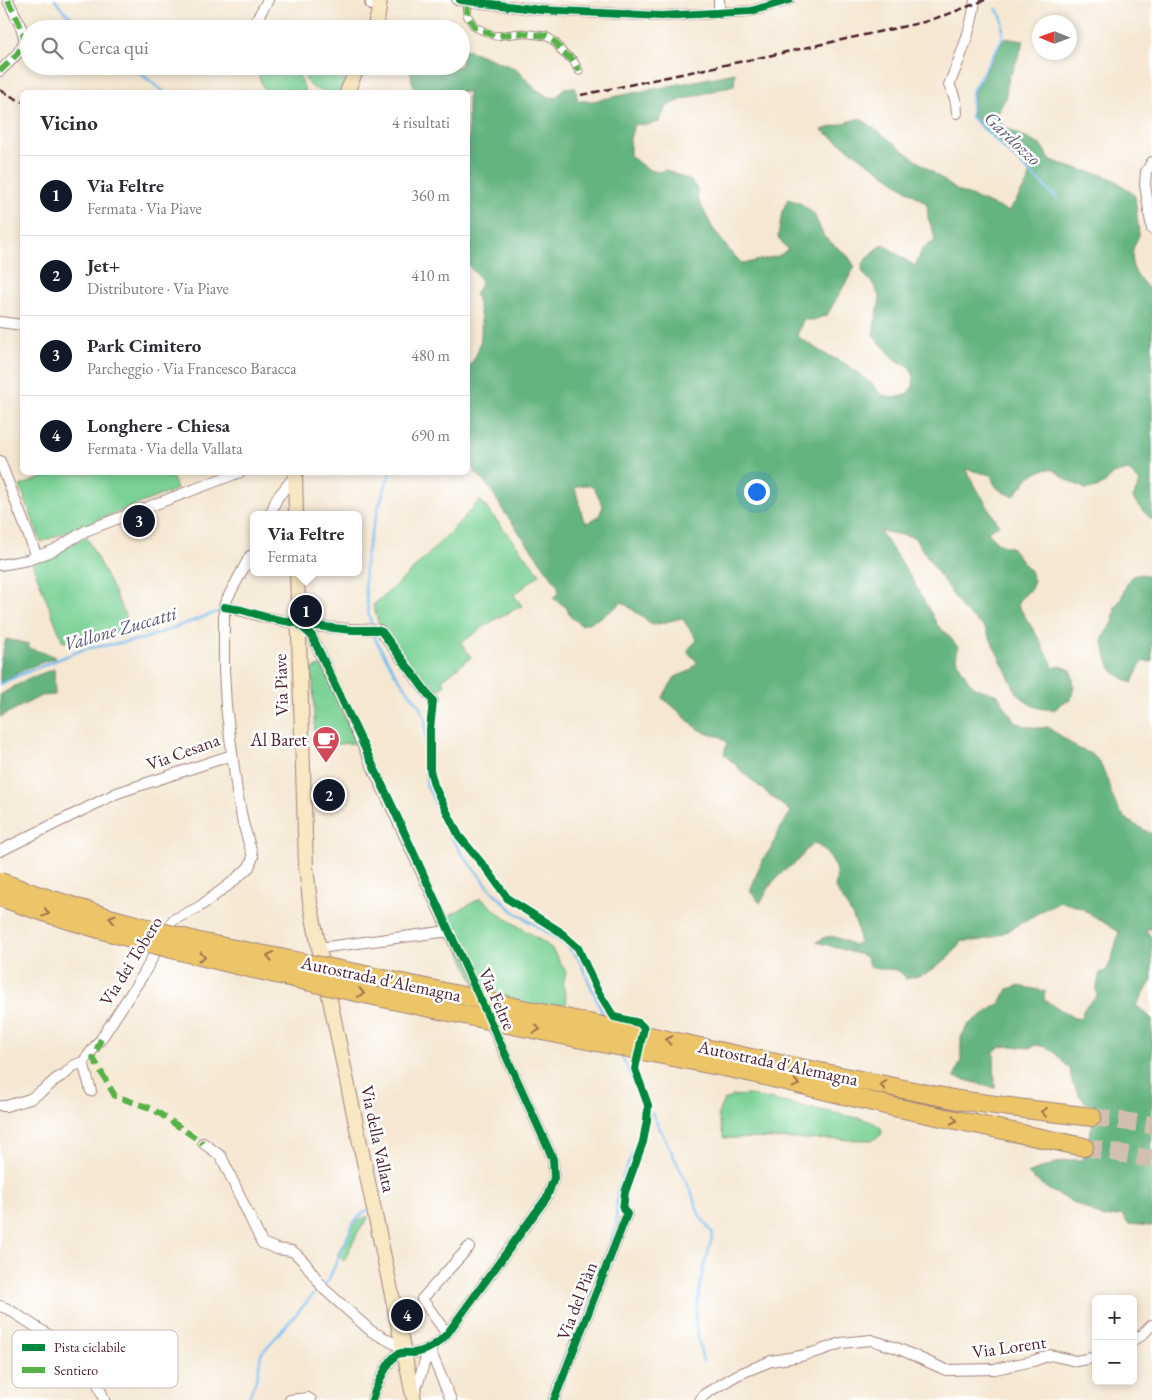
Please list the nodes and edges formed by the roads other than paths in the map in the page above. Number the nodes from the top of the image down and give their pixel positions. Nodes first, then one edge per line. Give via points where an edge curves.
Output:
1 (8, 0) edge
2 (268, 0) edge
3 (385, 0) edge
4 (461, 0) edge
5 (719, 0) edge
6 (789, 0) edge
7 (975, 0) edge
8 (526, 4) edge
9 (374, 11) edge
10 (719, 13) junction
11 (256, 20) edge
12 (20, 27) edge
13 (20, 48) edge
14 (0, 71) edge
15 (579, 71) dead end
16 (354, 75) edge
17 (348, 90) edge
18 (957, 113) dead end
19 (1152, 162) edge
20 (1152, 229) edge
21 (0, 322) edge
22 (20, 324) edge
23 (0, 461) edge
24 (232, 475) edge
25 (294, 475) edge
26 (295, 475) edge
27 (272, 511) edge
28 (296, 511) edge
29 (250, 556) edge
30 (36, 557) junction
31 (0, 565) edge
32 (297, 576) edge
33 (224, 607) junction
34 (298, 623) junction
35 (433, 701) dead end
36 (232, 755) junction
37 (0, 851) edge
38 (0, 882) edge
39 (308, 886) joint
40 (0, 897) edge
41 (449, 931) junction
42 (319, 948) junction
43 (83, 1062) junction
44 (750, 1065) junction
45 (91, 1091) dead end
46 (2, 1106) dead end
47 (1092, 1117) tunnel mouth
48 (203, 1143) dead end
49 (1084, 1147) tunnel mouth
50 (627, 1214) dead end
51 (469, 1247) dead end
52 (0, 1306) edge
53 (1152, 1325) edge
54 (41, 1330) edge
55 (446, 1334) junction
56 (1137, 1338) edge
57 (403, 1348) junction
58 (429, 1348) junction
59 (1092, 1358) edge
60 (100, 1388) edge
61 (414, 1398) edge
62 (104, 1400) edge
63 (290, 1400) edge
64 (311, 1400) edge
65 (372, 1400) edge
66 (451, 1400) edge
67 (554, 1400) edge
68 (700, 1400) edge

1 - 12 street
2 - 11 street
3 - 9 street
4 - 8 street
4 - 15 street via 475,27 495,36 521,33 546,36 573,60
5 - 10 street
6 - 10 street via 751,10
7 - 18 street via 972,21 949,85
8 - 10 street via 661,16
13 - 14 street
16 - 17 main road
19 - 20 street via 1146,172 1145,185
21 - 22 street
23 - 30 street
24 - 30 street via 85,531
25 - 27 street
26 - 28 main road
29 - 33 street
30 - 31 street
32 - 34 main road, Via Piave
33 - 34 street
33 - 36 street, Via Cesana via 226,706
34 - 35 street via 382,632
34 - 39 main road, Via Piave
34 - 41 street, Via Feltre via 312,636
36 - 37 street, Via Cesana via 116,793
36 - 43 street, Via dei Tobero via 243,823 253,857 249,867 199,907 173,920 143,975
44 -> 38 highway, Autostrada d'Alemagna, bridge via 361,974 198,942 113,919
39 - 42 main road, Via della Vallata
40 -> 44 highway, Autostrada d'Alemagna, bridge via 107,932 357,992
41 - 42 street
41 - 55 street, Via Feltre via 553,1159 554,1178 547,1197
42 - 57 main road, Via della Vallata
43 - 45 street
43 - 46 street, Via dei Tobero via 30,1099
47 -> 44 highway, Autostrada d'Alemagna via 958,1100
44 -> 49 highway, Autostrada d'Alemagna via 894,1107
48 - 57 street via 221,1156 262,1243 292,1251 324,1289 371,1331
50 - 67 street, Via del Piàn
51 - 55 street via 422,1299
52 - 54 street
53 - 56 street
55 - 58 street, Via Feltre
57 - 58 street via 415,1352
57 - 61 main road, Via della Vallata
57 - 65 street via 376,1386
58 - 61 street
58 - 66 street
59 - 68 street, Via Lorent via 1076,1361 1050,1355 995,1369 946,1370 871,1340 841,1343 801,1356 771,1360 736,1375
60 - 62 street
63 - 64 street

